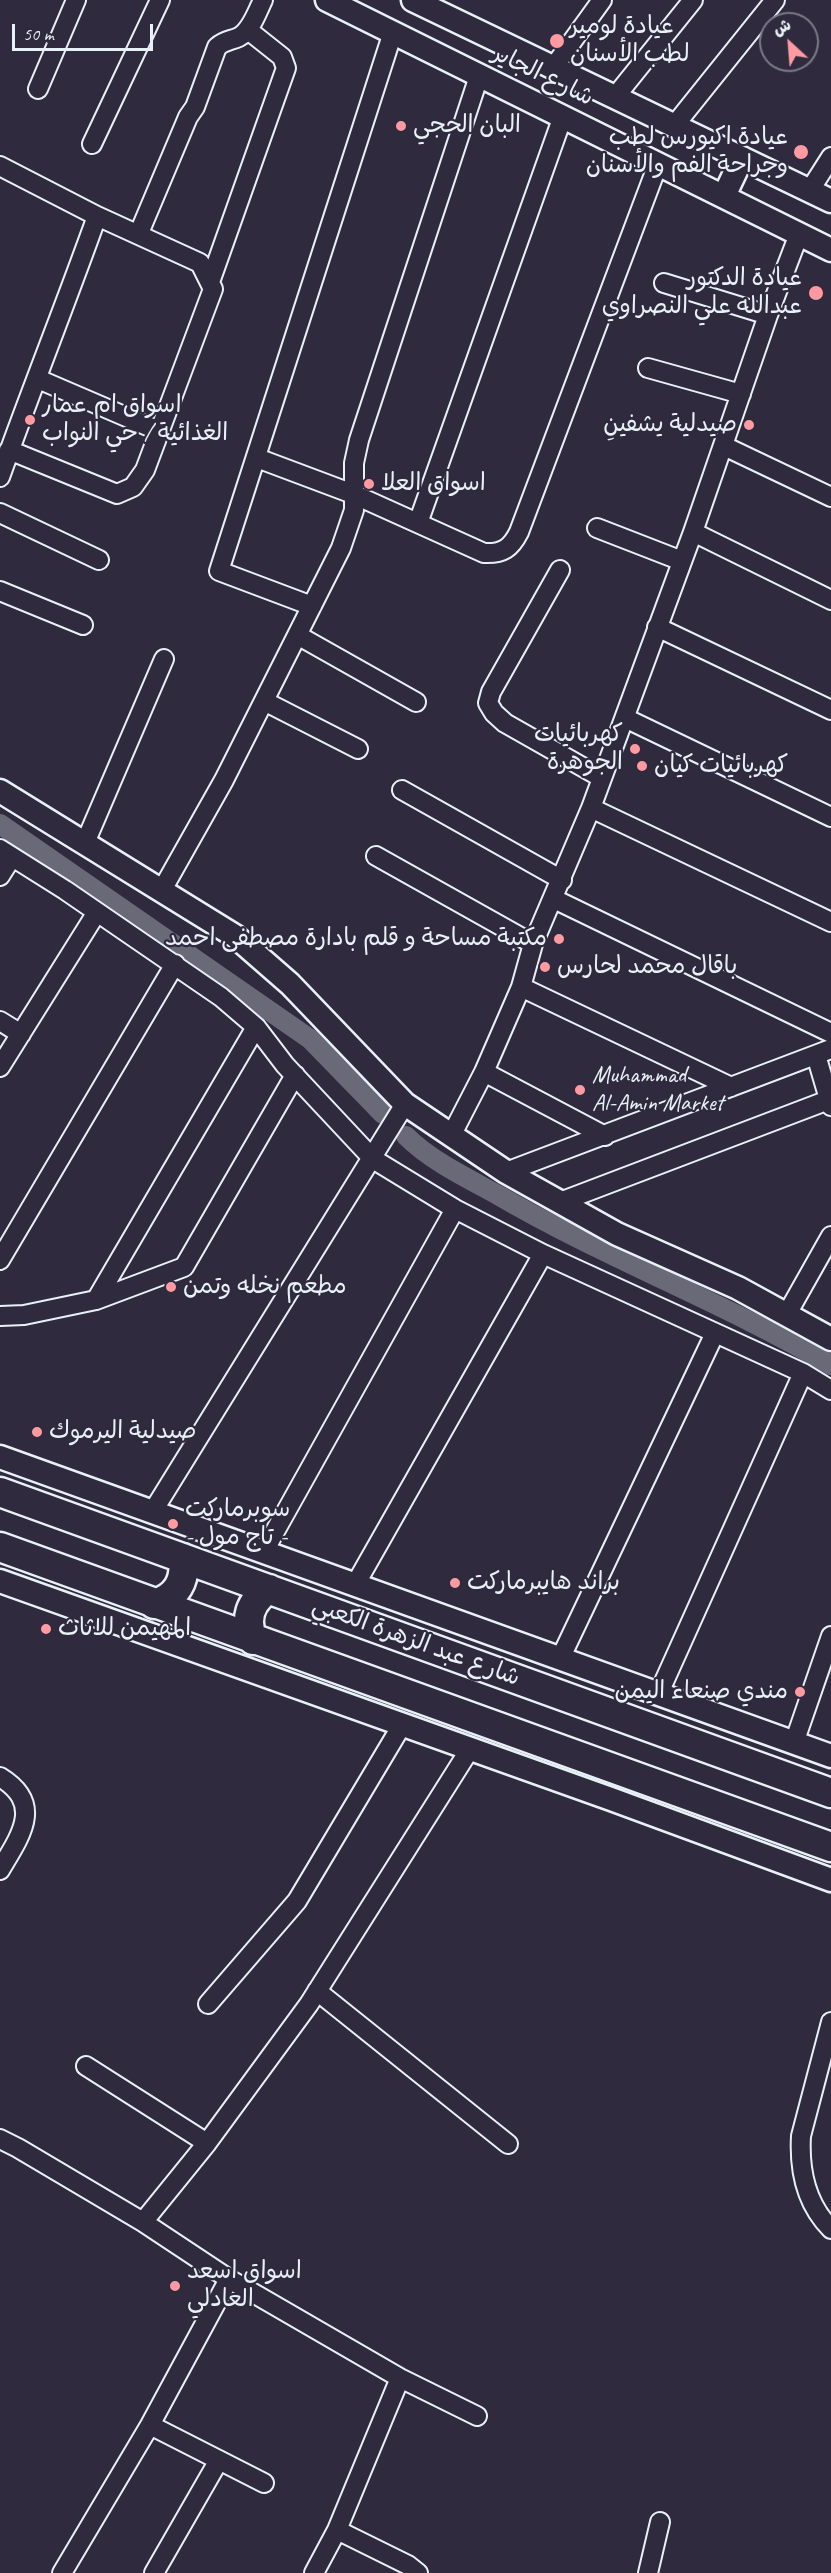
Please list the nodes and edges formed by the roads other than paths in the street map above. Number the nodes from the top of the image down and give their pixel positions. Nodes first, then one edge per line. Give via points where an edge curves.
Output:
1 (76, 0) edge
2 (160, 0) edge
3 (263, 0) edge
4 (327, 0) edge
5 (412, 0) edge
6 (602, 0) edge
7 (693, 0) edge
8 (776, 0) edge
9 (248, 30) junction
10 (393, 32) junction
11 (552, 68) junction
12 (479, 76) junction
13 (38, 88) dead end
14 (615, 97) junction
15 (563, 116) junction
16 (674, 126) junction
17 (92, 144) dead end
18 (831, 157) edge
19 (742, 158) junction
20 (658, 164) junction
21 (0, 166) edge
22 (810, 190) junction
23 (724, 196) junction
24 (831, 201) edge
25 (97, 216) junction
26 (139, 233) junction
27 (799, 234) junction
28 (831, 250) edge
29 (210, 282) junction
30 (664, 283) dead end
31 (768, 315) junction
32 (648, 368) dead end
33 (38, 379) junction
34 (741, 394) junction
35 (159, 431) junction
36 (724, 446) junction
37 (9, 450) junction
38 (257, 458) junction
39 (0, 477) edge
40 (353, 494) junction
41 (831, 497) edge
42 (0, 513) edge
43 (418, 523) junction
44 (597, 528) dead end
45 (693, 532) junction
46 (99, 560) dead end
47 (682, 561) junction
48 (560, 570) dead end
49 (0, 591) edge
50 (831, 600) edge
51 (312, 606) junction
52 (83, 625) dead end
53 (657, 627) junction
54 (299, 636) junction
55 (164, 659) dead end
56 (264, 701) junction
57 (416, 702) dead end
58 (831, 710) edge
59 (625, 718) junction
60 (358, 749) dead end
61 (603, 778) junction
62 (402, 790) dead end
63 (0, 791) edge
64 (591, 808) junction
65 (831, 818) edge
66 (85, 843) junction
67 (6, 853) edge
68 (376, 856) dead end
69 (0, 876) edge
70 (562, 880) junction
71 (162, 890) junction
72 (555, 898) junction
73 (97, 912) junction
74 (831, 922) edge
75 (533, 944) junction
76 (175, 964) junction
77 (521, 987) junction
78 (0, 1021) edge
79 (256, 1027) junction
80 (831, 1033) edge
81 (21, 1034) junction
82 (823, 1052) edge
83 (0, 1067) edge
84 (484, 1072) junction
85 (295, 1075) junction
86 (731, 1087) junction
87 (830, 1101) edge
88 (405, 1104) junction
89 (452, 1134) junction
90 (604, 1136) junction
91 (373, 1159) junction
92 (506, 1172) junction
93 (560, 1202) junction
94 (455, 1209) junction
95 (831, 1236) edge
96 (543, 1254) junction
97 (0, 1260) edge
98 (96, 1300) junction
99 (787, 1314) junction
100 (0, 1316) edge
101 (715, 1333) junction
102 (831, 1339) edge
103 (803, 1373) junction
104 (831, 1390) edge
105 (0, 1457) edge
106 (0, 1492) edge
107 (153, 1511) junction
108 (0, 1547) edge
109 (264, 1551) junction
110 (183, 1558) junction
111 (0, 1581) edge
112 (355, 1585) junction
113 (269, 1589) junction
114 (154, 1604) junction
115 (831, 1636) edge
116 (254, 1640) junction
117 (560, 1659) junction
118 (658, 1695) junction
119 (402, 1725) junction
120 (795, 1743) junction
121 (470, 1749) junction
122 (831, 1756) edge
123 (0, 1777) edge
124 (831, 1793) edge
125 (831, 1846) edge
126 (0, 1870) edge
127 (831, 1880) edge
128 (318, 1990) junction
129 (208, 2004) dead end
130 (831, 2022) edge
131 (86, 2066) dead end
132 (0, 2139) edge
133 (207, 2142) junction
134 (508, 2144) dead end
135 (143, 2222) junction
136 (831, 2229) edge
137 (229, 2279) junction
138 (400, 2378) junction
139 (477, 2416) dead end
140 (150, 2424) junction
141 (219, 2460) junction
142 (264, 2483) dead end
143 (660, 2522) dead end
144 (338, 2530) junction
145 (62, 2573) edge
146 (154, 2573) edge
147 (314, 2573) edge
148 (418, 2573) edge
149 (648, 2573) edge

1 - 13 street
2 - 17 street
3 - 9 street
4 - 10 street, شارع الجاير
5 - 11 street, شارع الجاير
6 - 11 street
7 - 14 street
8 - 16 street
9 - 26 street via 217,47
9 - 29 street via 282,57 286,68
10 - 12 street, شارع الجاير
10 - 38 street
11 - 14 street, شارع الجاير
12 - 15 street, شارع الجاير
12 - 40 street via 359,440
14 - 16 street, شارع الجاير
15 - 20 street, شارع الجاير
15 - 43 street
16 - 19 street, شارع الجاير
18 - 22 street
19 - 22 street, شارع الجاير
19 - 23 street
20 - 23 street, شارع الجاير
20 - 43 street via 514,542 506,550 484,553
21 - 25 street
22 - 24 street, شارع الجاير
23 - 27 street, شارع الجاير
25 - 26 street
25 - 33 street
26 - 29 street via 200,263
27 - 28 street, شارع الجاير
27 - 31 street
29 - 35 street via 213,289
30 - 31 street
31 - 34 street
32 - 34 street
33 - 35 street
33 - 37 street
34 - 36 street
35 - 37 street via 145,470 133,487 117,494
36 - 41 street
36 - 45 street
37 - 39 street
38 - 40 street
38 - 51 street via 219,571
40 - 43 street
40 - 51 street via 354,510 341,548
42 - 46 street
44 - 47 street
45 - 47 street
45 - 50 street
47 - 53 street
48 - 61 street via 491,692 489,703 505,723
49 - 52 street
51 - 54 street
53 - 58 street
53 - 59 street
54 - 56 street
54 - 57 street
55 - 66 street
56 - 60 street
56 - 71 street
59 - 61 street
59 - 65 street
61 - 64 street
62 - 70 street
63 - 66 street
64 - 70 street
64 - 74 street
66 - 71 street
67 - 69 street
67 - 73 street
68 - 75 street
70 - 72 street
71 - 88 street via 235,936 290,984
72 - 75 street
72 - 80 street
73 - 76 street
73 - 81 street
75 - 77 street
76 - 79 street
76 - 97 street
77 - 84 street
77 - 86 street
78 - 81 street
79 - 85 street
79 - 98 street
81 - 83 street
82 - 86 street
82 - 87 street
84 - 89 street
84 - 90 street
85 - 91 street
85 - 98 street via 184,1267
86 - 90 street
87 - 93 street
88 - 89 street
88 - 91 street
89 - 92 street
90 - 92 street
91 - 94 street
91 - 107 street
92 - 93 street
93 - 99 street via 617,1234
94 - 96 street
94 - 109 street
95 - 99 street
96 - 101 street
96 - 112 street
98 - 100 street
99 - 102 street
101 - 103 street
101 - 117 street
103 - 104 street
103 - 118 street
105 - 107 street
106 - 110 main road, شارع عبد الزهرة الكعبي
107 - 109 street
108 - 114 main road
109 - 112 street
110 - 113 main road, شارع عبد الزهرة الكعبي
110 - 114 main road via 179,1587 173,1595
111 - 119 street
112 - 117 street
113 - 116 main road via 250,1611 249,1631
113 - 124 main road, شارع عبد الزهرة الكعبي
114 - 116 main road
115 - 120 street
116 - 125 main road
117 - 118 street
118 - 120 street
119 - 121 street
119 - 129 street via 297,1901
120 - 122 street
121 - 127 street
121 - 128 street
123 - 126 street via 23,1797 25,1810 25,1825
128 - 133 street
128 - 134 street
130 - 136 street via 800,2152 804,2183
131 - 133 street
132 - 135 street
133 - 135 street
135 - 137 street
137 - 138 street
137 - 140 street
138 - 139 street
138 - 144 street
140 - 141 street
140 - 145 street
141 - 142 street
141 - 146 street
143 - 149 street
144 - 147 street
144 - 148 street

